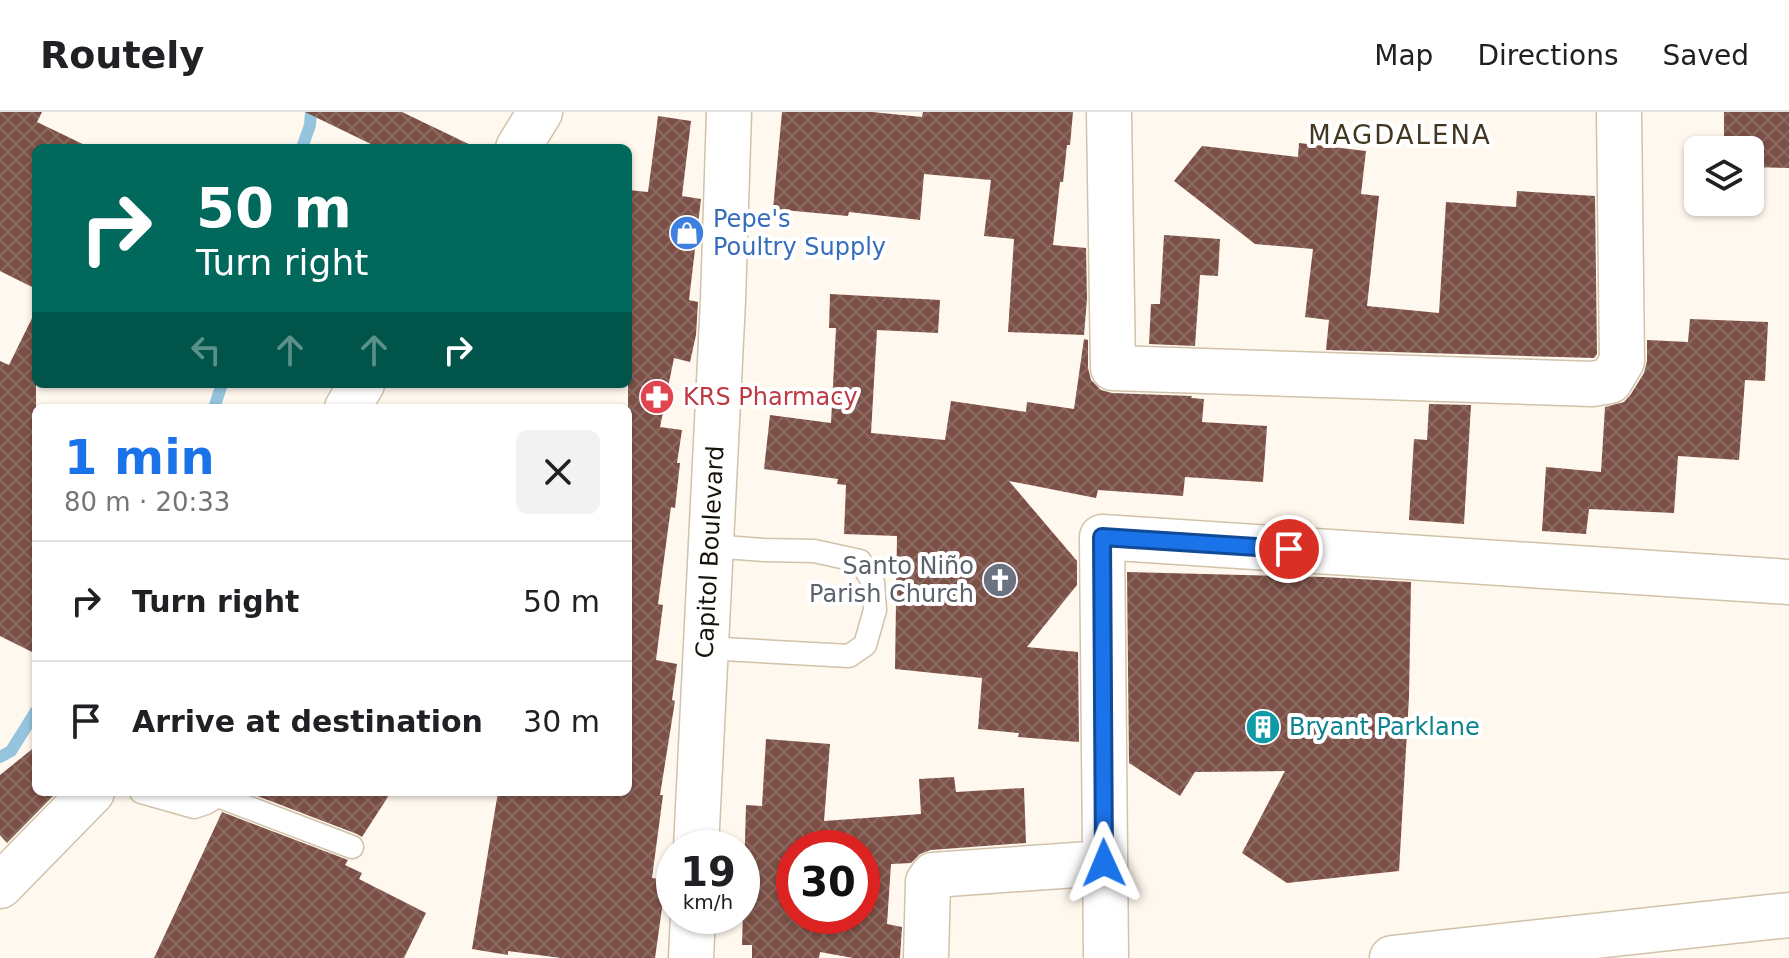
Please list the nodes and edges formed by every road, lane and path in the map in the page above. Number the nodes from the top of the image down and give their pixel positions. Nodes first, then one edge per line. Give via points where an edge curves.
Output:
1 (540, 112) edge
2 (729, 112) edge
3 (1109, 112) edge
4 (1619, 112) edge
5 (520, 144) edge
6 (710, 546) junction
7 (1789, 582) edge
8 (705, 648) junction
9 (88, 796) edge
10 (155, 796) edge
11 (218, 796) edge
12 (218, 796) edge
13 (697, 830) edge
14 (352, 847) dead end
15 (1104, 863) junction
16 (0, 886) edge
17 (1789, 915) edge
18 (692, 934) edge
19 (691, 958) edge
20 (926, 958) edge
21 (1106, 958) edge
22 (1392, 958) edge

1 - 5 street
2 - 6 street, Capitol Boulevard
3 - 4 street via 1113,368 1592,384 1610,381 1622,361
6 - 8 street, Capitol Boulevard
6 - 8 lane via 814,551 860,561 873,582 875,610 865,645 849,656
7 - 15 street via 1102,537
8 - 13 street, Capitol Boulevard
9 - 16 street
10 - 11 lane via 194,807
12 - 14 lane
15 - 20 street via 933,875 928,882
15 - 21 street
17 - 22 street
18 - 19 street

